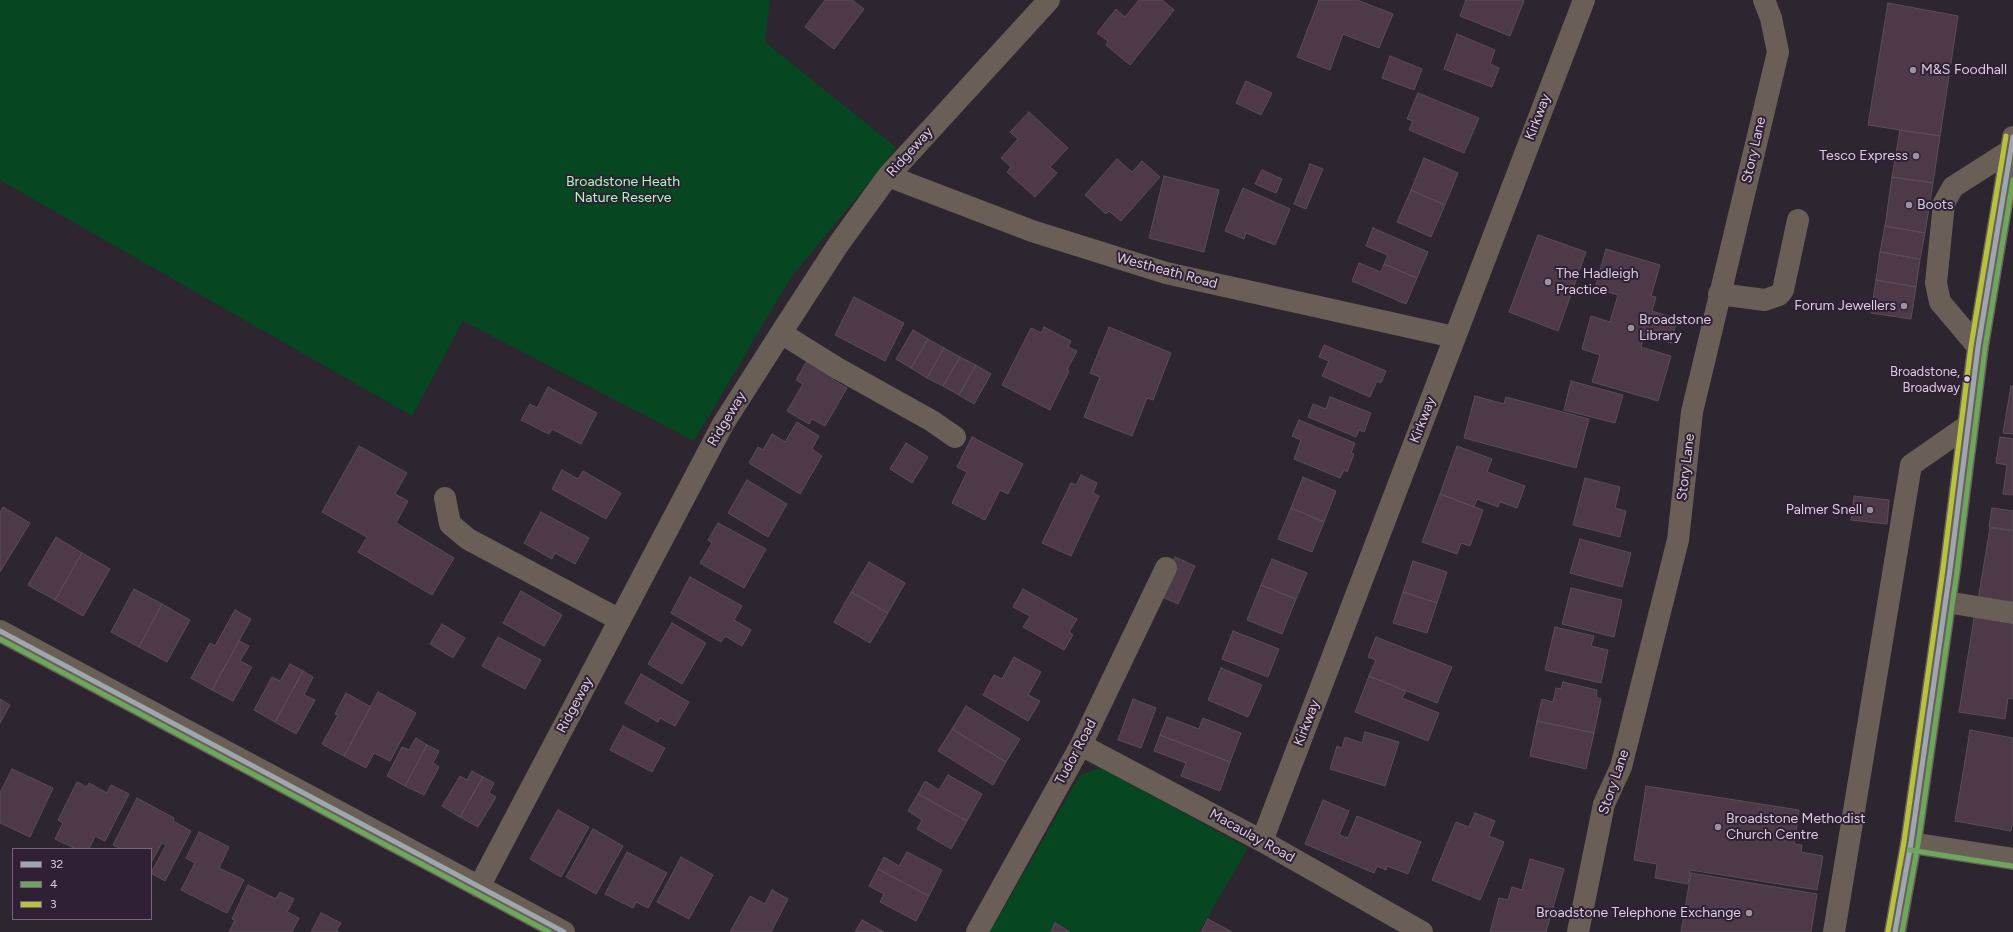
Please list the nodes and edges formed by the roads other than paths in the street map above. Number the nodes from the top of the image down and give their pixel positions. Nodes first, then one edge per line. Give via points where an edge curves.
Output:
1 (1049, 0) edge
2 (1584, 0) edge
3 (1764, 0) edge
4 (2012, 143) edge
5 (888, 176) junction
6 (1798, 220) dead end
7 (1719, 294) junction
8 (780, 333) junction
9 (1454, 337) junction
10 (1978, 348) junction
11 (1967, 426) junction
12 (955, 437) dead end
13 (445, 498) dead end
14 (1166, 568) dead end
15 (1946, 602) junction
16 (2013, 613) edge
17 (620, 620) junction
18 (0, 631) edge
19 (1081, 745) junction
20 (1262, 840) junction
21 (1911, 844) junction
22 (2013, 859) edge
23 (479, 887) junction
24 (564, 932) edge
25 (977, 932) edge
26 (1422, 932) edge
27 (1578, 932) edge
28 (1834, 932) edge
29 (1895, 932) edge

1 - 5 street, Ridgeway
2 - 9 street, Kirkway
3 - 7 street, Story Lane via 1772,18 1778,52
4 - 10 main road
4 - 10 street via 1953,187 1944,203 1936,283 1940,302
5 - 8 street, Ridgeway via 838,245
5 - 9 street, Westheath Road via 1032,231 1166,273
6 - 7 street via 1783,290 1779,295 1765,300
7 - 27 street, Story Lane via 1692,412 1678,540 1621,767 1604,804
8 - 12 street
8 - 17 street, Ridgeway via 723,424
9 - 20 street, Kirkway
10 - 11 main road
11 - 15 main road
11 - 28 street via 1911,465
13 - 17 street via 450,524 468,539
14 - 19 street, Tudor Road
15 - 16 street
15 - 21 main road
17 - 23 street, Ridgeway
18 - 23 street
19 - 20 street, Macaulay Road
19 - 25 street, Tudor Road
20 - 26 street, Macaulay Road
21 - 22 street
21 - 29 main road
23 - 24 street

